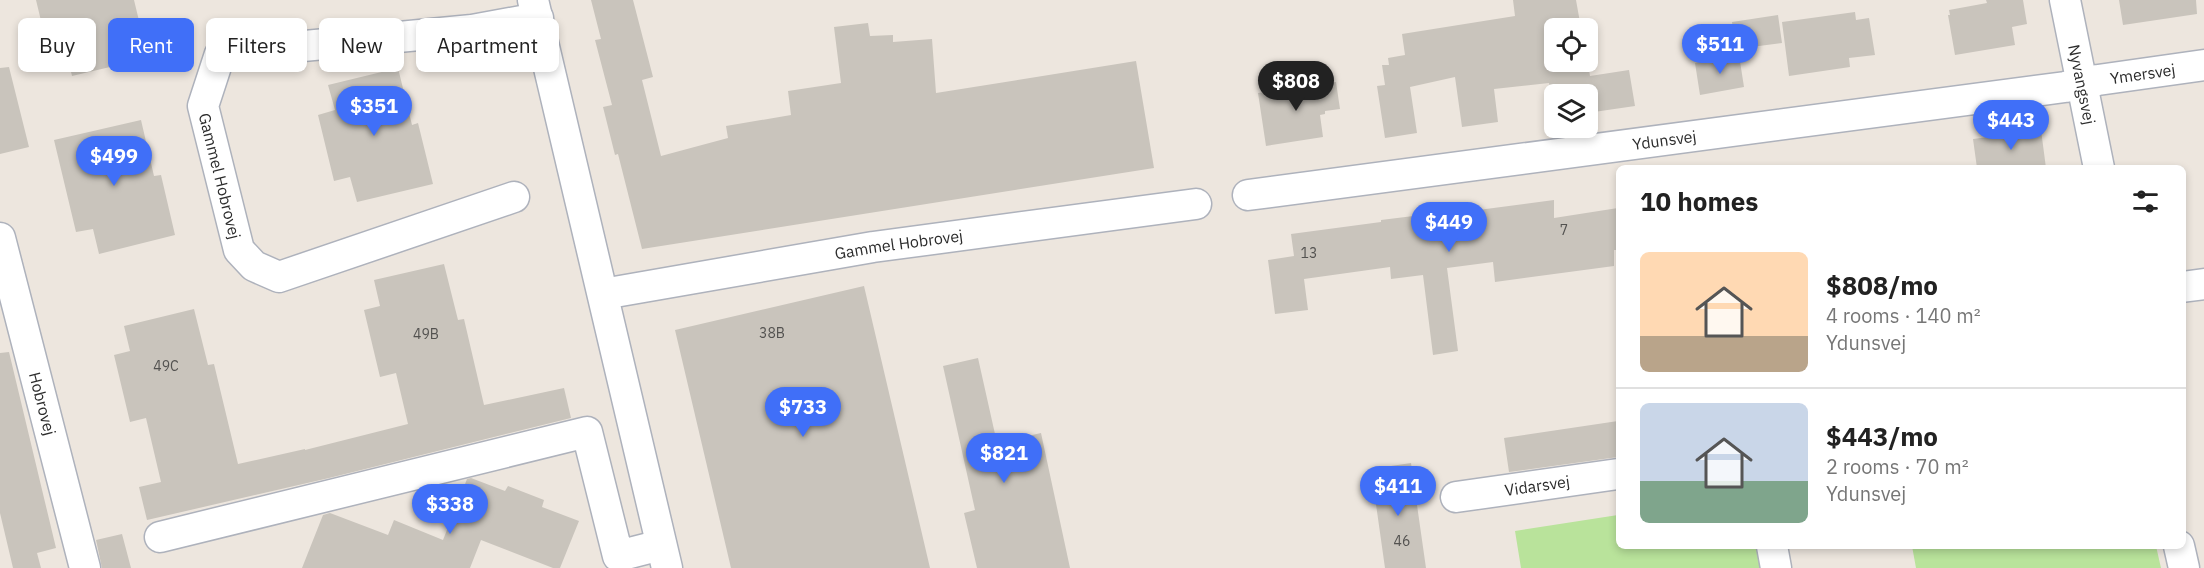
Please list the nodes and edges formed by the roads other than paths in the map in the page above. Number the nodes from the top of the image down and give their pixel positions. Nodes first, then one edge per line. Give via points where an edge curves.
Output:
1 (2065, 0) edge
2 (535, 9) edge
3 (2204, 65) edge
4 (2082, 83) junction
5 (2098, 165) edge
6 (1248, 195) dead end
7 (514, 197) dead end
8 (1196, 204) dead end
9 (0, 238) edge
10 (2204, 284) edge
11 (2186, 286) edge
12 (603, 294) junction
13 (1616, 474) edge
14 (1456, 497) dead end
15 (160, 537) dead end
16 (1773, 549) edge
17 (664, 556) edge
18 (85, 568) edge
19 (1776, 568) edge

1 - 4 street, Nyvangsvej
2 - 7 street, Gammel Hobrovej via 472,30 220,54 203,106 239,250 254,266 279,277
2 - 12 street, Gammel Hobrovej
3 - 4 street, Ymersvej
4 - 5 street, Nyvangsvej
4 - 6 street, Ydunsvej
8 - 12 street, Gammel Hobrovej via 873,247
9 - 18 street, Hobrovej
10 - 11 street
12 - 17 street, Gammel Hobrovej
13 - 14 street, Vidarsvej
15 - 17 street, Gammel Hobrovej via 587,432 618,556
16 - 19 street

